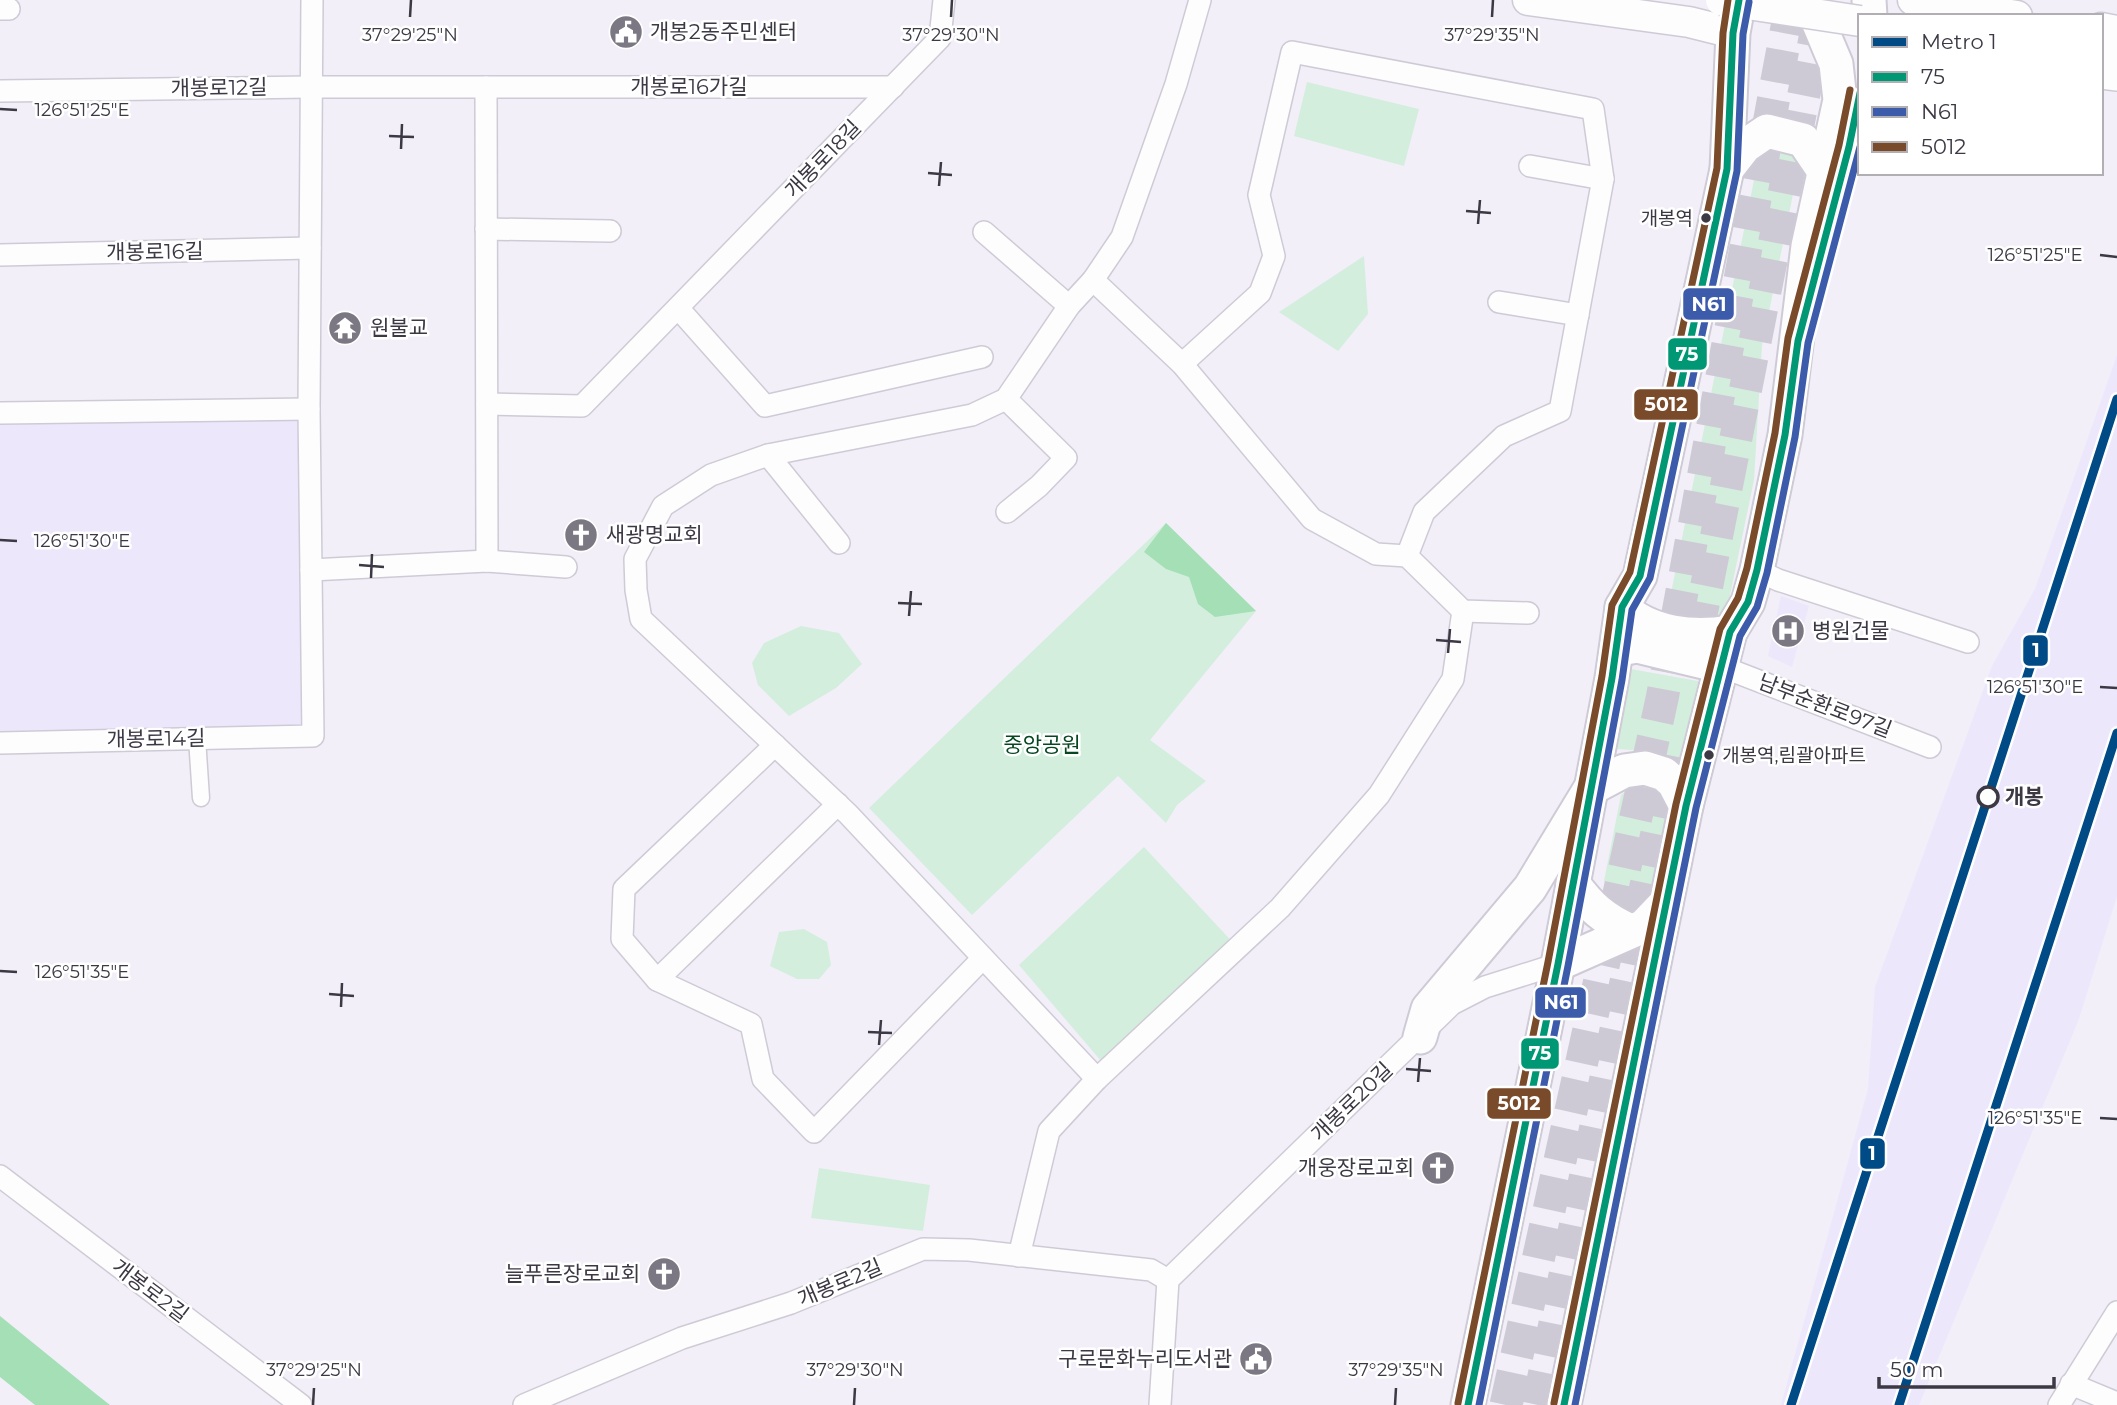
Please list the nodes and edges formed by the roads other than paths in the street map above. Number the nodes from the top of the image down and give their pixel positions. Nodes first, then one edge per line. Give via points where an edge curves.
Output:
1 (312, 0) edge
2 (944, 0) edge
3 (1200, 0) edge
4 (1528, 0) edge
5 (1721, 0) edge
6 (1739, 0) edge
7 (1809, 0) edge
8 (1913, 0) edge
9 (2004, 14) edge
10 (1858, 21) edge
11 (1733, 33) junction
12 (312, 87) junction
13 (486, 87) junction
14 (893, 87) junction
15 (0, 91) edge
16 (1858, 102) edge
17 (1530, 166) dead end
18 (1727, 169) junction
19 (1824, 171) junction
20 (1603, 179) junction
21 (486, 229) junction
22 (610, 232) dead end
23 (984, 233) dead end
24 (310, 248) junction
25 (0, 255) edge
26 (1093, 280) junction
27 (1499, 302) dead end
28 (1069, 306) junction
29 (678, 308) junction
30 (1578, 315) junction
31 (1798, 341) junction
32 (982, 357) dead end
33 (1182, 364) junction
34 (1006, 399) junction
35 (486, 404) junction
36 (309, 409) junction
37 (0, 413) edge
38 (768, 455) junction
39 (1007, 512) dead end
40 (839, 543) dead end
41 (1407, 556) junction
42 (487, 561) junction
43 (566, 566) dead end
44 (311, 570) junction
45 (1757, 570) junction
46 (1622, 607) junction
47 (1463, 611) junction
48 (1528, 613) dead end
49 (1730, 632) junction
50 (1968, 642) dead end
51 (1616, 650) junction
52 (1720, 666) junction
53 (197, 738) junction
54 (0, 743) edge
55 (775, 745) junction
56 (1930, 747) dead end
57 (1590, 789) junction
58 (201, 798) dead end
59 (838, 804) junction
60 (1686, 806) junction
61 (1573, 883) junction
62 (1666, 903) junction
63 (1631, 931) junction
64 (983, 958) junction
65 (1558, 964) junction
66 (657, 980) junction
67 (1420, 1037) junction
68 (1097, 1079) junction
69 (0, 1176) edge
70 (1019, 1256) junction
71 (1168, 1280) junction
72 (2117, 1312) edge
73 (2071, 1384) junction
74 (2117, 1402) edge
75 (301, 1405) edge
76 (524, 1405) edge
77 (1160, 1405) edge
78 (1468, 1405) edge
79 (1564, 1405) edge
80 (2059, 1405) edge

1 - 12 street
2 - 14 street, 개봉로18길 via 940,38
3 - 26 street via 1122,237
4 - 11 main road via 1689,22
5 - 10 main road, bridge
6 - 11 main road
7 - 19 main road via 1836,64 1840,100
8 - 9 main road
11 - 18 main road
12 - 13 street, 개봉로16가길
12 - 15 street, 개봉로12길
12 - 24 street
13 - 14 street, 개봉로16가길
13 - 21 street
14 - 29 street, 개봉로18길
16 - 31 main road
17 - 20 street
18 - 19 main road via 1745,146 1767,131 1803,140
18 - 46 main road via 1640,576
19 - 31 main road via 1808,246
20 - 30 street
20 - 33 street via 1593,109 1292,52 1259,195 1274,256 1260,293
21 - 22 street
21 - 35 street
23 - 28 street
24 - 25 street, 개봉로16길
24 - 36 street
26 - 28 street
26 - 33 street
27 - 30 street
28 - 34 street
29 - 32 street via 765,406
29 - 35 street, 개봉로18길 via 582,406
30 - 41 street via 1560,411 1504,436 1424,512
31 - 45 main road via 1785,435
33 - 41 street via 1312,519 1376,554
34 - 38 street via 972,415
34 - 39 street via 1066,458
35 - 42 street
36 - 37 street
36 - 44 street
38 - 40 street
38 - 55 street via 711,475 663,506 635,559 641,619
41 - 47 street
42 - 43 street
42 - 44 street
44 - 53 street, 개봉로14길 via 313,736
45 - 49 main road via 1748,602
45 - 50 street
46 - 49 main road via 1646,626 1702,636
46 - 51 main road
47 - 48 street
47 - 68 street via 1453,679 1379,795 1280,908
49 - 52 main road
51 - 52 main road via 1637,646
51 - 57 main road
52 - 56 street, 남부순환로97길
52 - 60 main road
53 - 54 street, 개봉로14길
53 - 58 street
55 - 59 street
55 - 66 street via 624,889 622,939
57 - 60 main road via 1624,771 1645,768 1674,783
57 - 61 main road
57 - 67 main road via 1516,908 1428,1009
59 - 64 street
59 - 66 street
60 - 62 main road
61 - 63 main road via 1593,909
61 - 65 main road
62 - 63 main road via 1652,919
62 - 79 main road
63 - 65 main road
64 - 66 street via 814,1132 763,1079 751,1024
64 - 68 street
65 - 67 street, 개봉로20길 via 1469,993
65 - 78 main road
67 - 71 street, 개봉로20길
68 - 70 street via 1049,1131
69 - 75 street, 개봉로2길
70 - 71 street, 개봉로2길 via 1151,1270
70 - 76 street, 개봉로2길 via 923,1248 791,1303 682,1338
71 - 77 street
72 - 73 street
73 - 74 street
73 - 80 street

